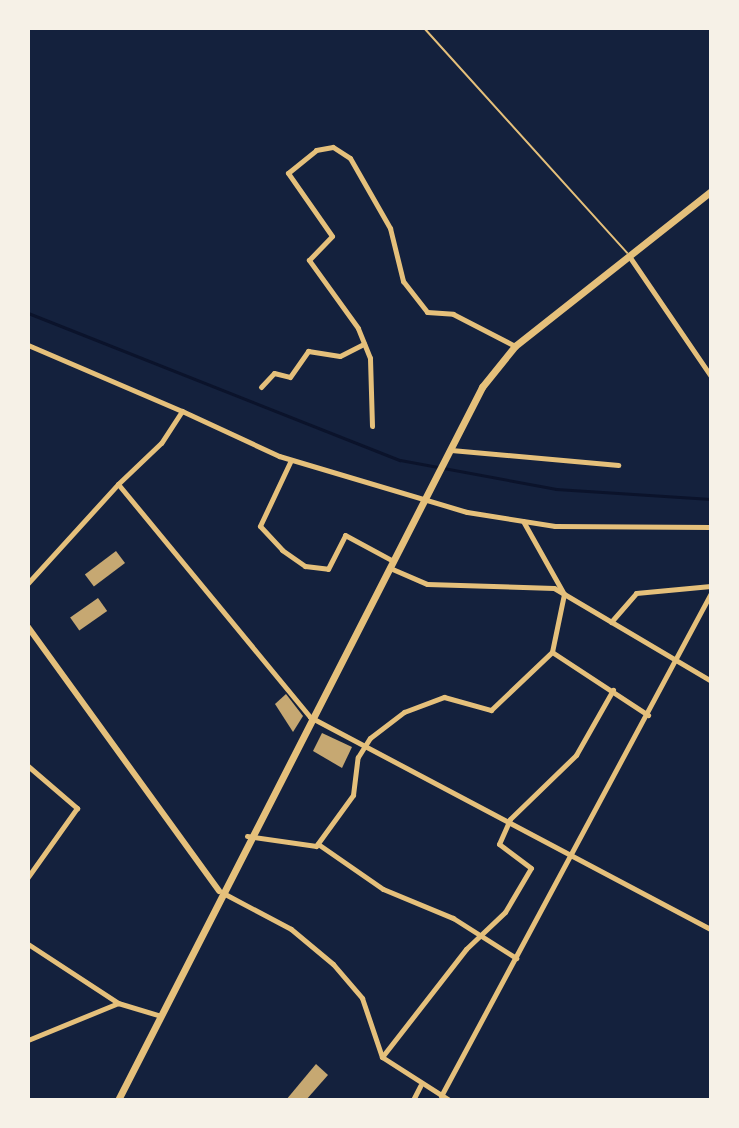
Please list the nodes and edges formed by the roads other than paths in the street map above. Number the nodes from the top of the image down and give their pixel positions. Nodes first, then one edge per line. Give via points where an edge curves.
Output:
1 (424, 28) edge
2 (711, 191) edge
3 (629, 255) junction
4 (364, 344) junction
5 (28, 345) edge
6 (515, 346) junction
7 (711, 376) edge
8 (261, 387) dead end
9 (182, 411) junction
10 (372, 426) dead end
11 (451, 450) junction
12 (291, 460) junction
13 (618, 465) dead end
14 (118, 484) junction
15 (425, 502) junction
16 (523, 521) junction
17 (711, 527) edge
18 (392, 564) junction
19 (28, 583) edge
20 (711, 586) edge
21 (711, 593) edge
22 (564, 594) junction
23 (611, 622) junction
24 (28, 627) edge
25 (552, 652) junction
26 (677, 660) junction
27 (711, 681) edge
28 (613, 690) junction
29 (648, 715) junction
30 (310, 717) junction
31 (364, 745) junction
32 (28, 766) edge
33 (510, 819) junction
34 (247, 836) junction
35 (318, 844) junction
36 (575, 853) junction
37 (28, 877) edge
38 (219, 891) junction
39 (711, 929) edge
40 (483, 936) junction
41 (28, 944) edge
42 (516, 958) junction
43 (118, 1003) junction
44 (158, 1015) junction
45 (28, 1040) edge
46 (382, 1057) junction
47 (420, 1086) junction
48 (441, 1096) junction
49 (118, 1100) edge
50 (413, 1100) edge
51 (449, 1100) edge

1 - 3 lane
2 - 3 main road
3 - 6 main road
3 - 7 street
4 - 6 street via 309,260 332,236 288,173 316,150 333,147 350,158 390,228 403,281 427,312 453,314
4 - 8 street via 340,356 308,351 290,377 274,373
4 - 10 street via 377,408
5 - 9 street
6 - 11 main road via 482,387
9 - 12 street
9 - 14 street via 161,443
11 - 13 street
11 - 15 main road
12 - 15 street
12 - 18 street via 260,526 282,550 305,566 328,569 345,535
14 - 19 street
14 - 30 street
15 - 16 street
15 - 18 main road
16 - 17 street
16 - 22 street
18 - 22 street via 427,584 516,583
18 - 30 main road
20 - 23 street via 636,593
21 - 26 street
22 - 23 street
22 - 25 street
23 - 26 street
24 - 38 street
25 - 28 street
25 - 31 street via 491,710 459,698 426,701
26 - 27 street
26 - 29 street
28 - 29 street
28 - 33 street via 581,749
29 - 36 street
30 - 31 street
30 - 34 main road
31 - 33 street
31 - 35 street via 353,795
32 - 37 street via 77,808
33 - 36 street
33 - 40 street via 499,844 531,868
34 - 35 street via 299,848
34 - 38 main road
35 - 40 street via 383,889
36 - 39 street
36 - 42 street
38 - 44 main road
38 - 46 street via 291,929 344,975 362,998
40 - 42 street
40 - 46 street
41 - 43 street
42 - 48 street
43 - 44 street
43 - 45 street
44 - 49 main road
46 - 47 street
47 - 48 street
47 - 50 street
48 - 51 street

